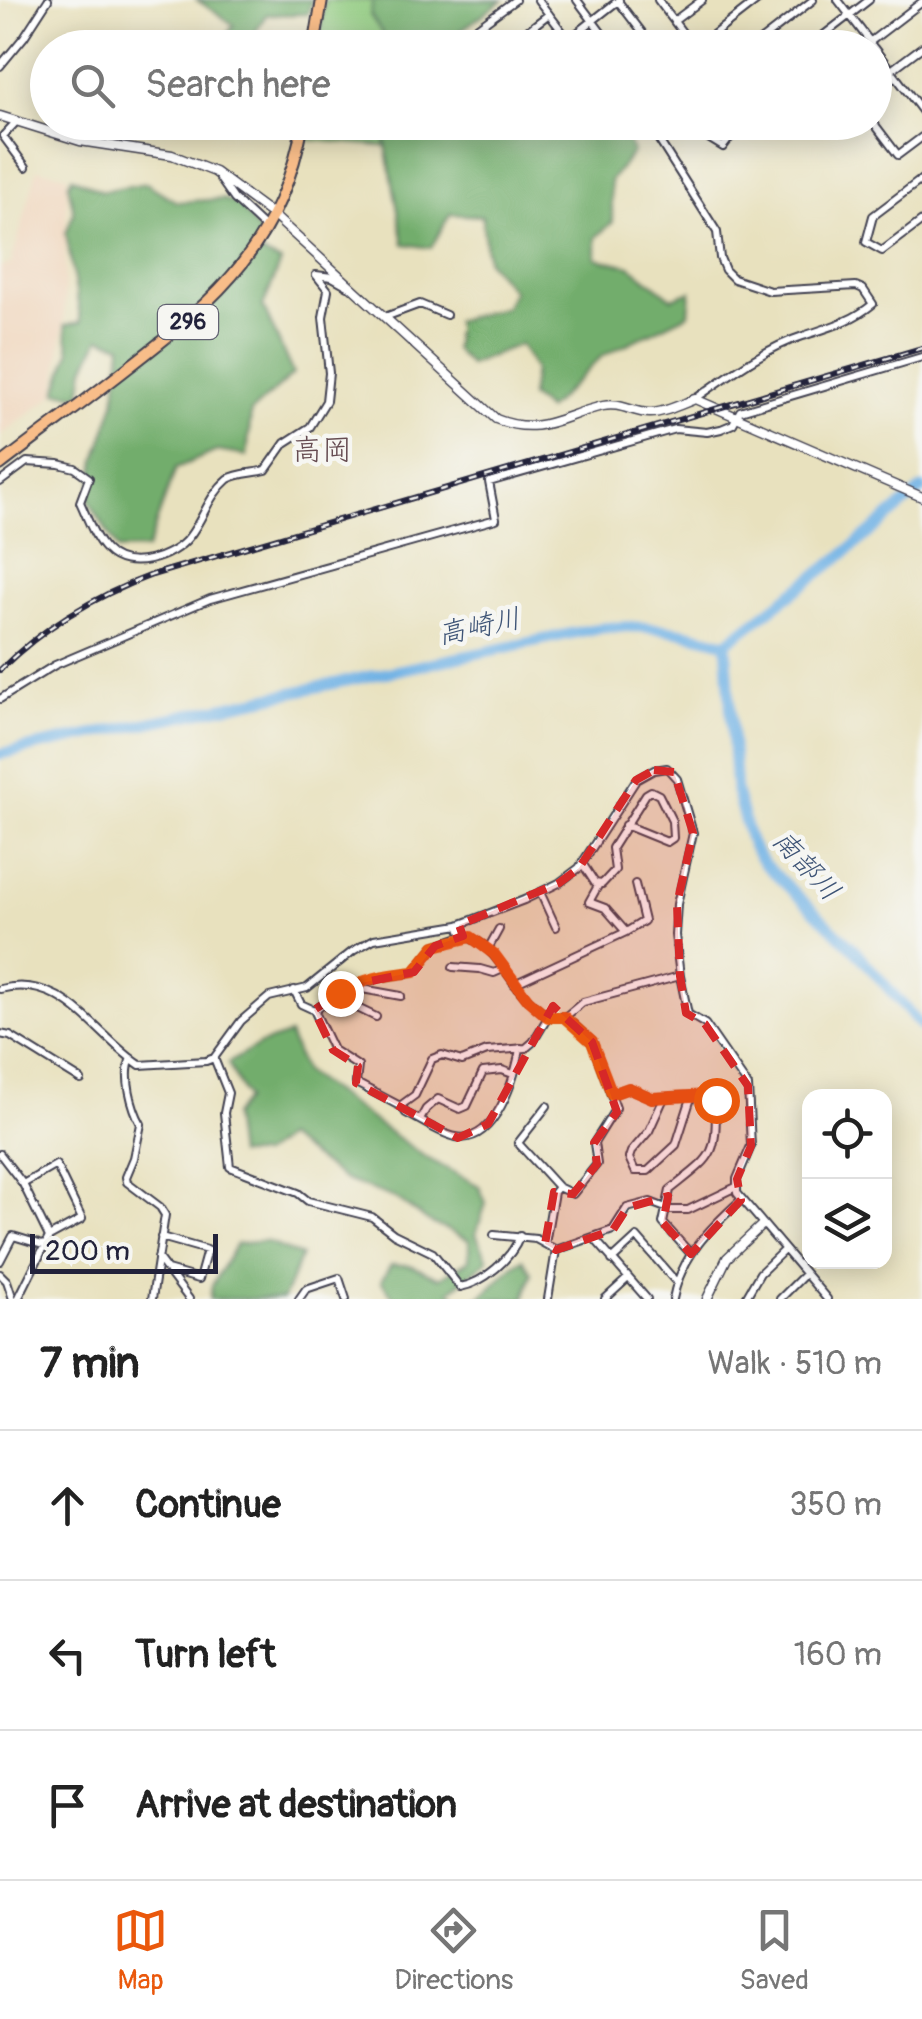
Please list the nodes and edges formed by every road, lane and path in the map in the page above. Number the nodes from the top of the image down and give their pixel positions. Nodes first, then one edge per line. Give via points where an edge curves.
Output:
1 (48, 0) edge
2 (322, 0) edge
3 (515, 0) edge
4 (538, 0) edge
5 (577, 0) edge
6 (618, 0) edge
7 (658, 0) edge
8 (702, 0) edge
9 (758, 0) edge
10 (813, 0) edge
11 (838, 0) edge
12 (869, 0) edge
13 (922, 2) edge
14 (549, 14) junction
15 (850, 15) junction
16 (593, 21) junction
17 (674, 22) junction
18 (317, 30) edge
19 (474, 30) edge
20 (528, 30) edge
21 (561, 30) edge
22 (580, 30) edge
23 (600, 30) edge
24 (640, 30) edge
25 (680, 30) edge
26 (719, 30) edge
27 (774, 30) edge
28 (830, 30) edge
29 (861, 30) edge
30 (891, 30) edge
31 (922, 46) edge
32 (0, 66) edge
33 (892, 69) edge
34 (892, 71) edge
35 (922, 94) edge
36 (914, 100) junction
37 (922, 110) edge
38 (0, 116) edge
39 (16, 122) junction
40 (30, 126) edge
41 (922, 137) edge
42 (77, 140) edge
43 (298, 140) edge
44 (659, 140) edge
45 (887, 140) edge
46 (26, 166) dead end
47 (215, 172) junction
48 (922, 179) edge
49 (273, 215) junction
50 (922, 221) edge
51 (266, 229) junction
52 (354, 287) junction
53 (446, 314) dead end
54 (384, 318) junction
55 (922, 356) edge
56 (695, 399) junction
57 (735, 416) junction
58 (0, 465) edge
59 (0, 482) edge
60 (922, 498) edge
61 (0, 699) edge
62 (626, 825) junction
63 (582, 863) junction
64 (599, 884) junction
65 (635, 884) dead end
66 (540, 892) junction
67 (459, 925) junction
68 (556, 927) dead end
69 (499, 930) dead end
70 (626, 932) junction
71 (464, 936) junction
72 (488, 949) junction
73 (453, 967) dead end
74 (503, 969) junction
75 (680, 976) junction
76 (514, 984) junction
77 (350, 986) junction
78 (0, 988) edge
79 (294, 990) junction
80 (340, 993) junction
81 (401, 996) dead end
82 (314, 1010) junction
83 (376, 1017) dead end
84 (548, 1017) junction
85 (564, 1017) junction
86 (0, 1034) edge
87 (520, 1048) junction
88 (131, 1058) junction
89 (214, 1058) junction
90 (514, 1074) junction
91 (80, 1080) dead end
92 (612, 1094) junction
93 (664, 1098) junction
94 (690, 1098) junction
95 (401, 1106) junction
96 (546, 1106) dead end
97 (420, 1120) junction
98 (0, 1154) edge
99 (22, 1184) junction
100 (558, 1187) junction
101 (736, 1187) junction
102 (741, 1200) junction
103 (666, 1208) junction
104 (762, 1225) junction
105 (494, 1236) dead end
106 (520, 1236) junction
107 (49, 1237) junction
108 (162, 1237) junction
109 (592, 1238) junction
110 (545, 1244) junction
111 (46, 1246) junction
112 (556, 1250) junction
113 (784, 1250) junction
114 (691, 1254) junction
115 (158, 1258) junction
116 (612, 1260) junction
117 (0, 1261) edge
118 (167, 1270) junction
119 (0, 1274) edge
120 (805, 1274) junction
121 (628, 1278) junction
122 (677, 1282) junction
123 (16, 1299) edge
124 (152, 1299) edge
125 (190, 1299) edge
126 (299, 1299) edge
127 (346, 1299) edge
128 (548, 1299) edge
129 (605, 1299) edge
130 (646, 1299) edge
131 (673, 1299) edge
132 (707, 1299) edge
133 (745, 1299) edge
134 (780, 1299) edge
135 (826, 1299) edge

1 - 32 street
2 - 18 highway
3 - 19 street
4 - 14 street
5 - 16 street
6 - 16 street
6 - 24 street
7 - 17 street
8 - 17 street
9 - 26 street
10 - 27 street
11 - 15 street
12 - 15 street
13 - 30 street
14 - 20 street
14 - 21 street
15 - 28 street
15 - 29 street
16 - 22 street
16 - 23 street
17 - 25 street
31 - 33 street
34 - 36 street
35 - 36 street
36 - 37 street
38 - 39 street
39 - 40 street
39 - 46 street via 3,136
41 - 45 street via 898,155
42 - 47 street via 172,156
43 - 49 highway, 296
44 - 56 street via 717,232 720,258 734,278 770,291 856,286 873,304 856,319 802,336 738,369
47 - 49 street
47 - 51 street
48 - 50 street via 874,216 866,242 882,251
49 - 51 highway, 296
49 - 52 street
51 - 58 highway, 296 via 237,273 182,327
52 - 54 street
52 - 59 street via 316,275 328,290 323,325 329,373 319,415 285,443 266,470 231,476 177,550 150,560 106,551 80,502 89,478 74,468 27,462
53 - 54 street via 420,304
54 - 56 street via 496,420 510,425 560,423 604,406 652,413
55 - 57 street
56 - 57 street
57 - 60 street
57 - 61 street via 721,429 669,430 489,482 496,520 210,599 54,665
62 - 62 street via 646,794 656,791 673,838 667,842
62 - 64 street via 612,848 615,870
63 - 64 street
63 - 66 street
63 - 75 street via 636,780 654,770 674,772 693,833 677,904
64 - 70 street via 589,902 605,908
65 - 70 street via 644,921
66 - 67 street
66 - 68 street
67 - 71 street
67 - 79 street via 374,938 307,988
69 - 72 street
70 - 76 street
71 - 72 street
71 - 77 street via 435,946 414,972
72 - 74 street
73 - 74 street via 494,974
74 - 76 street
75 - 85 street via 583,1002
75 - 101 street via 688,1014 705,1024 748,1086 751,1146
76 - 84 street
77 - 80 street
77 - 81 street
78 - 88 street via 29,984 73,1005
79 - 82 street
79 - 89 street via 252,1010
80 - 82 street
80 - 83 street
82 - 95 street via 333,1050 358,1066 356,1083
84 - 85 street
84 - 87 street via 531,1045
85 - 92 street via 592,1042
86 - 91 street
87 - 90 street
87 - 95 street via 462,1060 437,1056 416,1095
88 - 89 street via 148,1066
88 - 108 street via 134,1112 141,1124 126,1177 160,1206
89 - 106 street via 228,1092 230,1167 308,1201 372,1217 432,1254 460,1287 498,1265
90 - 97 street via 483,1072 464,1109 438,1099
90 - 97 street via 501,1110 473,1134 458,1138
92 - 93 street via 629,1088
92 - 100 street via 615,1115 594,1143 598,1164 573,1194
93 - 94 street
93 - 94 street via 631,1152 634,1172 648,1171 676,1144
94 - 103 street via 716,1100 716,1142 703,1163 670,1190
95 - 97 street
96 - 100 street via 518,1143
98 - 99 street
99 - 107 street
99 - 107 street via 56,1164 82,1219
100 - 110 street
101 - 102 street
101 - 103 street via 688,1210
102 - 104 street
102 - 114 street
103 - 109 street via 650,1202 627,1208 613,1230
103 - 114 street via 663,1222
104 - 113 street
104 - 132 street via 727,1258
105 - 106 street
106 - 110 street
107 - 111 street
108 - 115 street
108 - 118 street via 207,1250 199,1279
109 - 112 street
109 - 116 street
110 - 112 street
111 - 117 street via 13,1236
111 - 123 street
112 - 128 street
113 - 120 street
113 - 133 street
114 - 122 street
115 - 118 street
115 - 124 street
116 - 121 street
116 - 122 street via 637,1238
118 - 125 street
119 - 123 street
120 - 134 street
120 - 135 street
121 - 129 street
121 - 130 street
122 - 131 street
126 - 127 street via 306,1289 339,1278

